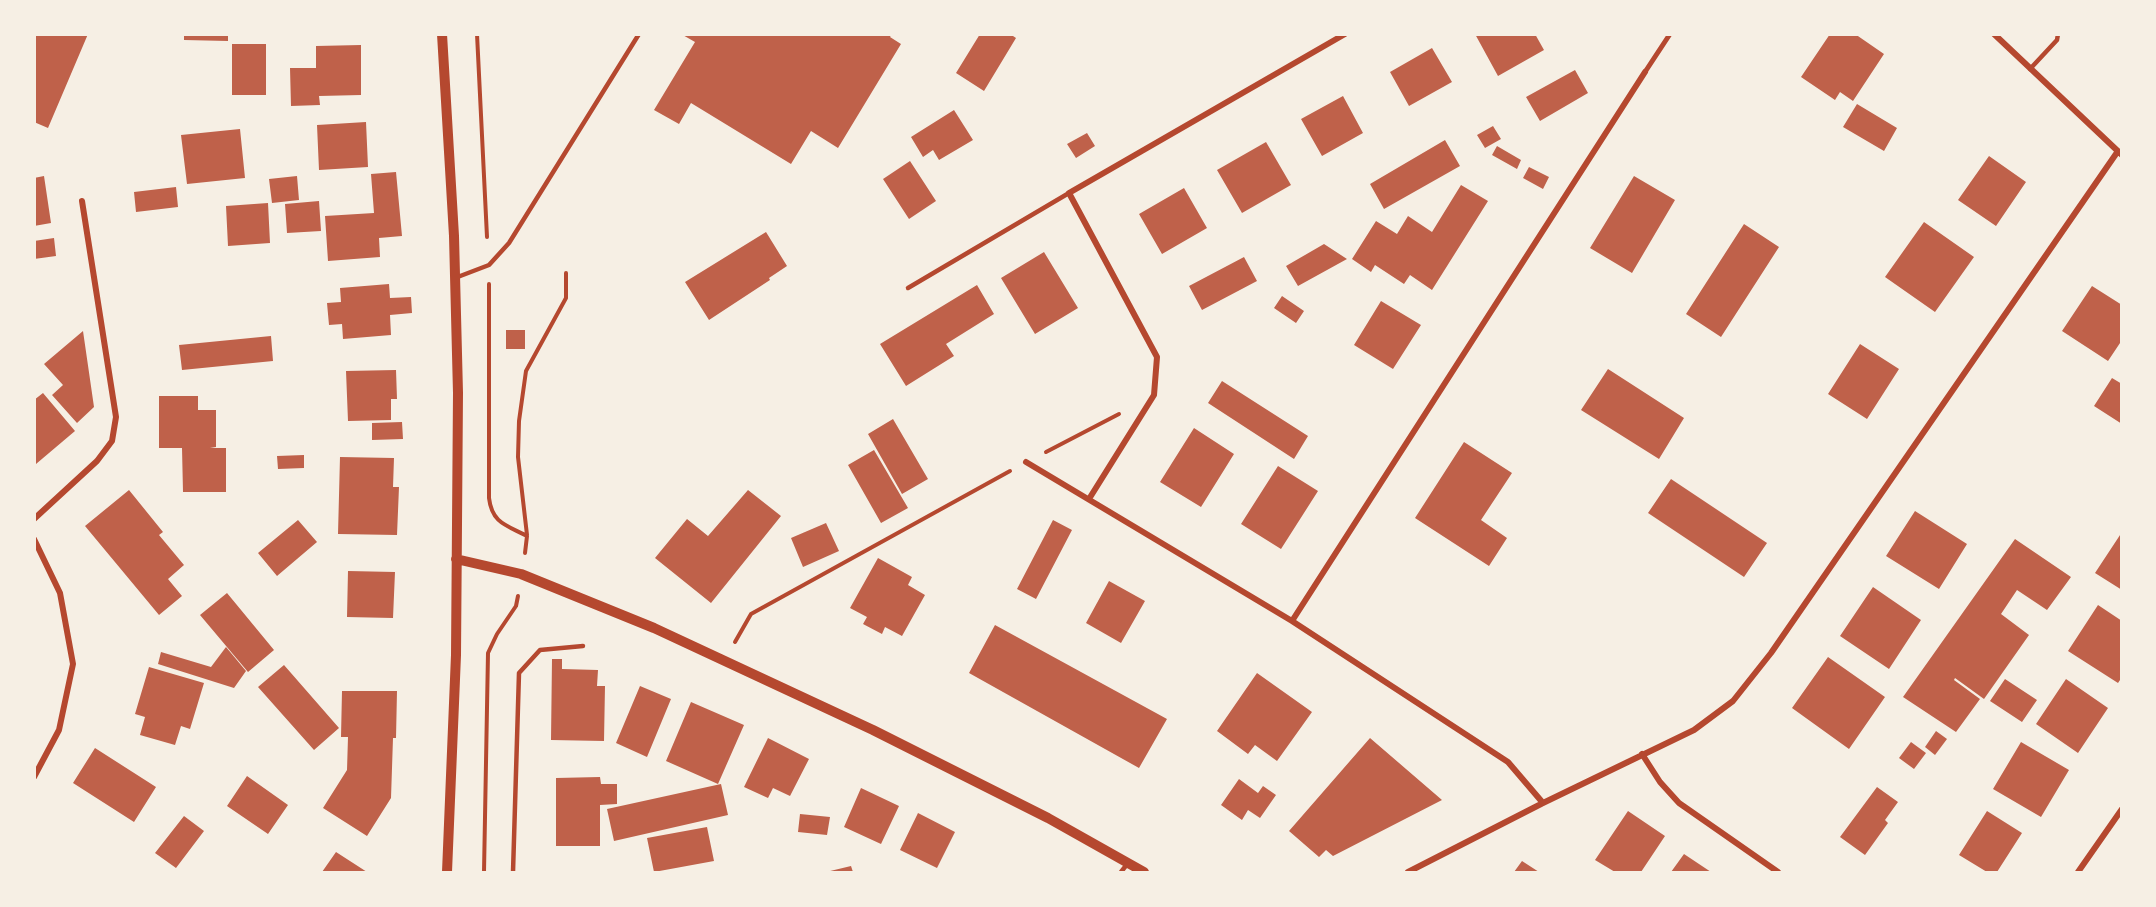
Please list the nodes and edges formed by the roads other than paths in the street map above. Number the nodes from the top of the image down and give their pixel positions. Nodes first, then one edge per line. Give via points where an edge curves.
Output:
1 (442, 34) edge
2 (639, 34) edge
3 (1345, 34) edge
4 (1670, 34) edge
5 (1994, 34) edge
6 (2058, 34) edge
7 (2030, 69) junction
8 (1645, 72) joint
9 (2120, 153) edge
10 (1069, 193) junction
11 (82, 201) dead end
12 (455, 278) junction
13 (908, 288) dead end
14 (1026, 462) road end
15 (1089, 499) junction
16 (34, 519) edge
17 (34, 539) edge
18 (456, 559) junction
19 (1292, 621) junction
20 (583, 646) dead end
21 (1642, 754) junction
22 (34, 777) edge
23 (1543, 803) junction
24 (2121, 809) edge
25 (1128, 863) junction
26 (447, 873) edge
27 (513, 873) edge
28 (1121, 873) edge
29 (1144, 873) edge
30 (1408, 873) edge
31 (1779, 873) edge
32 (2078, 873) edge

1 - 12 street
2 - 12 lane via 509,243 489,265
3 - 10 street
4 - 8 street
5 - 7 street
6 - 7 lane
7 - 9 street
8 - 19 street
9 - 21 street via 1746,687 1694,730
10 - 13 lane
10 - 15 street via 1157,357 1154,395
11 - 16 street via 116,417 112,441 98,461
12 - 18 street
14 - 15 street
15 - 19 street
17 - 22 street via 60,593 73,664 59,730
18 - 25 street via 531,578 654,628 894,741
18 - 26 street
19 - 23 street via 1508,762
20 - 27 lane via 540,650 519,673
21 - 23 street
21 - 31 street via 1679,803
23 - 30 street
24 - 32 street
25 - 28 lane
25 - 29 street

